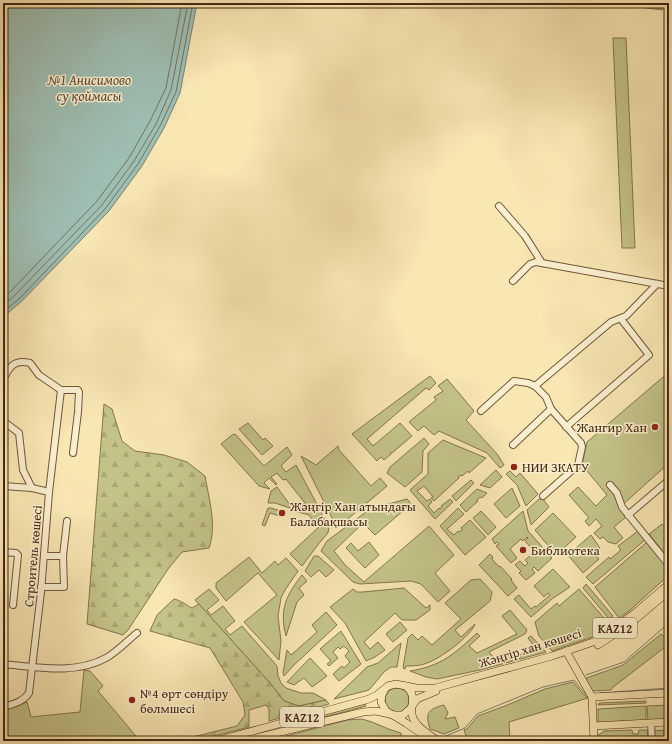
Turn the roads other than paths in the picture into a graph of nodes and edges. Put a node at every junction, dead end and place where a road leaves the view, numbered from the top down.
1 (668, 27) edge
2 (669, 39) edge
3 (499, 206) dead end
4 (542, 263) junction
5 (513, 282) dead end
6 (657, 284) junction
7 (669, 286) edge
8 (621, 319) junction
9 (3, 380) edge
10 (534, 386) junction
11 (61, 390) junction
12 (551, 409) junction
13 (481, 411) dead end
14 (3, 421) edge
15 (566, 426) junction
16 (513, 445) dead end
17 (72, 453) dead end
18 (669, 480) edge
19 (610, 484) dead end
20 (3, 486) edge
21 (32, 488) junction
22 (49, 492) junction
23 (543, 496) dead end
24 (628, 515) junction
25 (67, 521) dead end
26 (3, 552) edge
27 (44, 556) junction
28 (63, 556) junction
29 (669, 565) edge
30 (669, 584) edge
31 (41, 587) junction
32 (669, 591) edge
33 (13, 605) dead end
34 (138, 633) dead end
35 (567, 654) junction
36 (3, 664) edge
37 (32, 667) junction
38 (404, 685) junction
39 (385, 689) junction
40 (669, 693) edge
41 (592, 697) junction
42 (412, 704) junction
43 (3, 707) edge
44 (391, 714) junction
45 (669, 722) edge
46 (651, 723) junction
47 (593, 726) junction
48 (216, 741) edge
49 (243, 741) edge
50 (432, 741) edge
51 (438, 741) edge
52 (594, 741) edge
53 (652, 741) edge

1 - 2 street
3 - 4 street
4 - 5 street
4 - 6 street
6 - 7 street
6 - 8 street
8 - 10 street
8 - 15 street
9 - 11 street
10 - 12 street
10 - 13 street
11 - 17 street
11 - 22 street, Строитель көшесі
12 - 15 street
12 - 16 street
14 - 21 street
15 - 23 street
18 - 24 street
19 - 24 street
20 - 21 street
21 - 22 street
22 - 27 street, Строитель көшесі
24 - 29 street
25 - 28 street
26 - 33 street
27 - 28 street
27 - 31 street, Строитель көшесі
28 - 31 street
30 - 35 main road, Жәңгір хан көшесі / KAZ12
31 - 37 street, Строитель көшесі
32 - 35 main road, Жәңгір хан көшесі / KAZ12
34 - 37 street
35 - 38 main road, Жәңгір хан көшесі / KAZ12
35 - 41 main road
35 - 42 main road, Жәңгір хан көшесі / KAZ12
36 - 37 street
37 - 43 street, Строитель көшесі
38 - 39 main road, Жәңгір хан көшесі / KAZ12
38 - 42 main road
39 - 44 main road
39 - 48 main road, Жәңгір хан көшесі / KAZ12
40 - 41 main road
41 - 47 main road
42 - 44 main road, Жәңгір хан көшесі / KAZ12
42 - 51 main road
44 - 49 main road, Жәңгір хан көшесі / KAZ12
44 - 50 main road
45 - 46 main road
46 - 47 main road
46 - 53 street
47 - 52 main road

